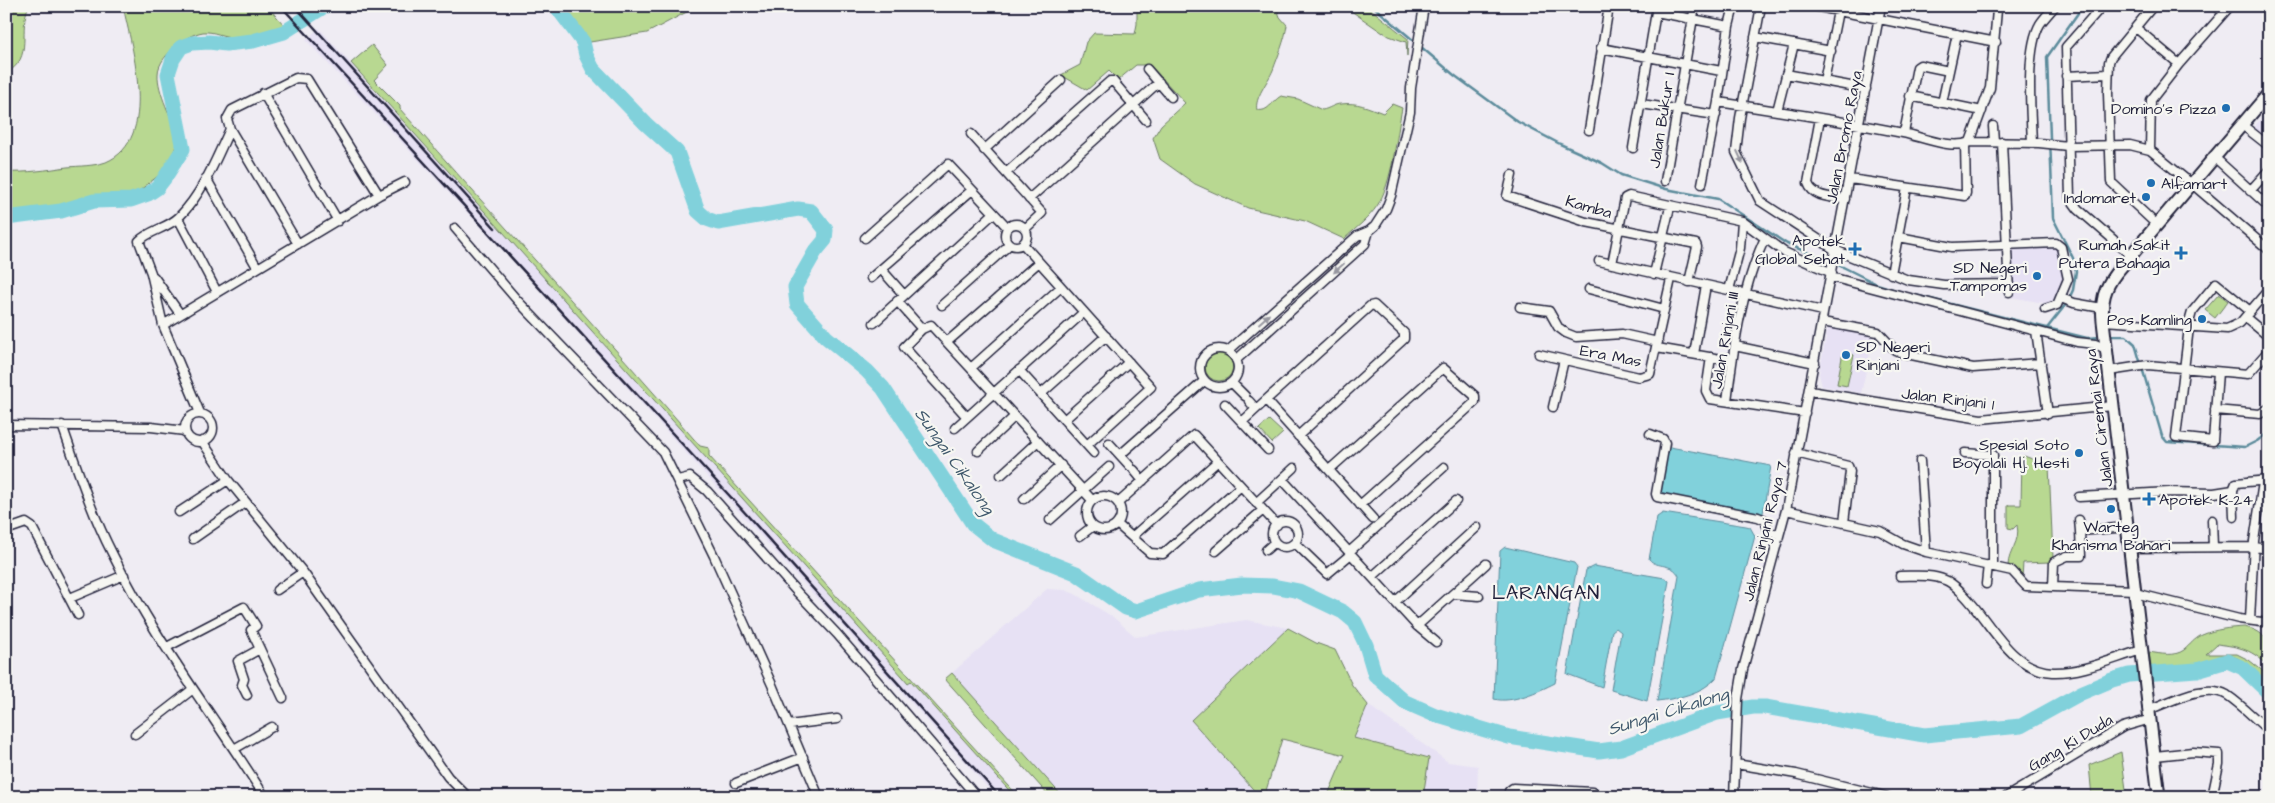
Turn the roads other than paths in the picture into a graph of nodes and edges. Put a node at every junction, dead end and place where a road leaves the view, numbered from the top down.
1 (1424, 6) edge
2 (1609, 6) edge
3 (1694, 6) edge
4 (1734, 6) edge
5 (1761, 6) edge
6 (1881, 6) edge
7 (2055, 6) edge
8 (2102, 6) edge
9 (2153, 6) edge
10 (2216, 6) edge
11 (2230, 6) edge
12 (1816, 7) edge
13 (1999, 8) edge
14 (1657, 9) edge
15 (1838, 11) junction
16 (2224, 13) junction
17 (1692, 18) junction
18 (1879, 19) junction
19 (1728, 26) junction
20 (2136, 28) junction
21 (1957, 34) junction
22 (1755, 37) junction
23 (1996, 42) junction
24 (1794, 44) junction
25 (1602, 48) junction
26 (1830, 51) junction
27 (1649, 57) junction
28 (1684, 63) junction
29 (2179, 64) junction
30 (1147, 69) dead end
31 (1721, 71) junction
32 (1949, 71) junction
33 (1786, 74) junction
34 (2108, 74) junction
35 (2066, 76) junction
36 (1061, 80) dead end
37 (1824, 81) junction
38 (1159, 82) junction
39 (1866, 89) junction
40 (264, 93) junction
41 (2269, 93) edge
42 (1910, 96) junction
43 (1172, 97) dead end
44 (1718, 102) junction
45 (1942, 102) junction
46 (1642, 104) junction
47 (1133, 105) junction
48 (1742, 107) junction
49 (1678, 109) junction
50 (1777, 111) junction
51 (1982, 111) junction
52 (1716, 115) junction
53 (1820, 118) junction
54 (1146, 120) dead end
55 (2242, 124) junction
56 (1859, 126) junction
57 (1993, 126) dead end
58 (230, 129) junction
59 (1589, 130) dead end
60 (1904, 133) junction
61 (971, 134) dead end
62 (1998, 142) junction
63 (1967, 143) junction
64 (2032, 143) junction
65 (2110, 145) junction
66 (2068, 146) junction
67 (2269, 146) edge
68 (1633, 148) dead end
69 (984, 150) junction
70 (2150, 150) junction
71 (2214, 156) junction
72 (2269, 170) edge
73 (1006, 173) junction
74 (1512, 175) dead end
75 (206, 178) junction
76 (1850, 179) junction
77 (1665, 181) dead end
78 (405, 182) dead end
79 (1702, 184) dead end
80 (2191, 184) junction
81 (1907, 188) junction
82 (972, 190) junction
83 (2250, 191) junction
84 (379, 195) junction
85 (1029, 199) junction
86 (1845, 200) junction
87 (1670, 207) junction
88 (2269, 207) edge
89 (994, 213) junction
90 (178, 218) junction
91 (338, 221) junction
92 (1742, 221) junction
93 (2156, 224) junction
94 (455, 228) dead end
95 (1008, 228) junction
96 (1025, 229) junction
97 (1619, 229) junction
98 (1369, 231) junction
99 (1664, 237) junction
100 (1899, 237) junction
101 (865, 238) dead end
102 (1765, 238) junction
103 (298, 244) junction
104 (1009, 244) junction
105 (1023, 244) junction
106 (2006, 245) junction
107 (2269, 250) edge
108 (1834, 252) junction
109 (2131, 255) junction
110 (1599, 261) dead end
111 (1039, 262) junction
112 (1612, 264) junction
113 (257, 268) junction
114 (881, 269) junction
115 (151, 273) junction
116 (1832, 273) junction
117 (1654, 274) junction
118 (1891, 274) junction
119 (871, 278) dead end
120 (1671, 279) junction
121 (1690, 282) junction
122 (1706, 285) junction
123 (1062, 287) junction
124 (1589, 289) dead end
125 (2269, 289) edge
126 (1729, 290) junction
127 (217, 292) junction
128 (1744, 293) junction
129 (904, 295) junction
130 (2063, 299) junction
131 (898, 301) junction
132 (942, 305) dead end
133 (1520, 307) dead end
134 (2102, 308) junction
135 (1664, 309) junction
136 (2045, 309) dead end
137 (1823, 311) junction
138 (1084, 312) junction
139 (180, 314) junction
140 (2247, 314) junction
141 (1822, 322) junction
142 (874, 323) dead end
143 (163, 325) junction
144 (2104, 326) junction
145 (2189, 327) junction
146 (922, 330) junction
147 (2036, 331) junction
148 (1106, 336) junction
149 (2269, 337) edge
150 (947, 342) junction
151 (1657, 345) junction
152 (1734, 346) junction
153 (2106, 347) junction
154 (2269, 350) edge
155 (1228, 351) junction
156 (1539, 354) dead end
157 (1694, 354) junction
158 (1711, 357) junction
159 (1236, 360) junction
160 (1564, 360) junction
161 (1732, 361) junction
162 (1129, 362) junction
163 (1814, 363) junction
164 (2041, 364) junction
165 (971, 368) junction
166 (2184, 369) junction
167 (1019, 370) junction
168 (2109, 371) junction
169 (2218, 372) junction
170 (1204, 381) junction
171 (1232, 382) junction
172 (1810, 391) junction
173 (994, 393) junction
174 (1041, 394) junction
175 (1266, 400) junction
176 (1728, 401) junction
177 (1225, 404) dead end
178 (2113, 406) junction
179 (1553, 407) dead end
180 (2269, 408) edge
181 (1256, 409) junction
182 (2215, 410) junction
183 (1805, 412) junction
184 (200, 413) junction
185 (2048, 414) junction
186 (1015, 416) junction
187 (967, 417) junction
188 (1064, 420) junction
189 (1242, 422) junction
190 (6, 425) edge
191 (62, 425) junction
192 (955, 428) dead end
193 (185, 431) junction
194 (1650, 434) dead end
195 (1298, 436) junction
196 (1105, 438) junction
197 (202, 441) junction
198 (1038, 441) junction
199 (1087, 445) junction
200 (1268, 450) dead end
201 (978, 451) dead end
202 (1094, 453) dead end
203 (1796, 453) junction
204 (1965, 453) dead end
205 (1120, 455) junction
206 (1218, 461) junction
207 (1920, 461) dead end
208 (1061, 465) junction
209 (1109, 467) dead end
210 (1444, 467) dead end
211 (1294, 468) dead end
212 (1329, 470) junction
213 (1001, 475) dead end
214 (1282, 479) junction
215 (228, 480) junction
216 (678, 480) junction
217 (1143, 481) junction
218 (2266, 481) edge
219 (1240, 486) junction
220 (1084, 490) junction
221 (2233, 490) junction
222 (2124, 496) junction
223 (2079, 498) dead end
224 (1024, 499) dead end
225 (1092, 500) junction
226 (1456, 501) dead end
227 (246, 502) junction
228 (1118, 503) junction
229 (1256, 503) junction
230 (1360, 505) junction
231 (1263, 510) junction
232 (1786, 510) junction
233 (179, 512) dead end
234 (2234, 517) dead end
235 (1373, 519) dead end
236 (1050, 520) dead end
237 (2079, 520) dead end
238 (2212, 520) dead end
239 (1844, 523) junction
240 (1117, 524) junction
241 (1277, 525) junction
242 (1093, 526) junction
243 (1477, 527) dead end
244 (2128, 527) junction
245 (6, 530) edge
246 (2080, 531) junction
247 (1779, 534) junction
248 (1080, 536) dead end
249 (1132, 537) junction
250 (193, 539) dead end
251 (1275, 542) junction
252 (1294, 543) junction
253 (2213, 547) junction
254 (2254, 547) junction
255 (2130, 548) junction
256 (1266, 550) dead end
257 (2269, 550) edge
258 (1216, 551) dead end
259 (1926, 552) junction
260 (1350, 553) junction
261 (1486, 564) dead end
262 (1990, 566) junction
263 (303, 572) junction
264 (124, 575) junction
265 (1900, 576) dead end
266 (1372, 577) junction
267 (1986, 584) dead end
268 (2053, 587) junction
269 (278, 590) dead end
270 (2135, 592) junction
271 (1453, 594) junction
272 (1479, 596) dead end
273 (70, 598) junction
274 (1395, 602) junction
275 (1444, 602) junction
276 (1450, 609) dead end
277 (78, 615) dead end
278 (2250, 620) junction
279 (2269, 623) edge
280 (1417, 626) junction
281 (1436, 642) dead end
282 (166, 647) junction
283 (260, 649) junction
284 (2142, 652) junction
285 (194, 689) junction
286 (246, 695) dead end
287 (283, 698) dead end
288 (2150, 714) junction
289 (837, 719) dead end
290 (789, 725) junction
291 (272, 727) dead end
292 (2269, 731) edge
293 (135, 734) dead end
294 (234, 749) junction
295 (2155, 756) junction
296 (803, 758) junction
297 (1736, 764) junction
298 (736, 783) dead end
299 (1554, 793) edge
300 (2162, 796) edge
301 (265, 797) edge
302 (468, 797) edge
303 (819, 797) edge
304 (977, 797) edge
305 (1509, 797) edge
306 (1595, 797) edge
307 (1734, 797) edge
308 (1888, 797) edge
309 (2006, 797) edge
310 (2212, 797) edge

1 - 98 street
2 - 25 street
3 - 17 street, Jalan Bukur I
4 - 19 street
5 - 22 street
6 - 18 street, Jalan Bromo Raya
7 - 64 street
8 - 35 street
9 - 20 street
10 - 16 street
11 - 16 street
12 - 15 street
13 - 23 street
14 - 17 street
14 - 27 street
15 - 18 street
15 - 26 street
16 - 29 street
17 - 19 street
17 - 28 street, Jalan Bukur I
18 - 21 street
18 - 39 street, Jalan Bromo Raya
19 - 31 street
20 - 29 street
20 - 34 street
21 - 23 street
21 - 32 street
22 - 24 street
22 - 48 street
23 - 51 street
24 - 26 street
24 - 33 street
25 - 27 street
25 - 59 street
26 - 37 street
27 - 28 street
27 - 46 street
28 - 31 street
28 - 49 street, Jalan Bukur I
29 - 70 street
30 - 38 street
31 - 44 street
32 - 42 street
32 - 45 street
33 - 37 street
33 - 50 street
34 - 35 street
34 - 65 street
35 - 66 street
36 - 69 street
37 - 39 street
38 - 43 street
38 - 47 street
39 - 56 street, Jalan Bromo Raya
40 - 58 street
40 - 84 street
40 - 91 street
41 - 55 street, Jalan Ciremai Raya
42 - 45 street
42 - 60 street
44 - 48 street
44 - 52 street
45 - 51 street
46 - 49 street
46 - 68 street
47 - 54 street
47 - 73 street
47 - 85 street
48 - 50 street
48 -> 108 street
49 - 52 street
49 - 77 street, Jalan Bukur I
50 - 53 street
51 - 63 street
52 - 79 street
53 - 56 street
53 - 86 street
55 - 67 street
55 - 71 street, Jalan Ciremai Raya
56 - 60 street
56 - 76 street, Jalan Bromo Raya
57 - 62 street
58 - 75 street
58 - 103 street
60 - 63 street
61 - 69 street
62 - 63 street
62 - 64 street
62 - 106 street
63 - 81 street
64 - 66 street
65 - 66 street
65 - 70 street
65 - 93 street
66 - 109 street
69 - 73 street
70 - 80 street
71 - 80 street, Jalan Ciremai Raya
71 - 83 street
72 - 83 street
73 - 85 street
74 - 97 street, Kamba
75 - 90 street
75 - 113 street
76 - 81 street
76 - 86 street, Jalan Bromo Raya
78 - 84 street
80 - 93 street, Jalan Ciremai Raya
80 - 107 street
81 - 100 street
82 - 89 street
82 - 101 street
82 - 114 street
83 - 88 street
84 - 91 street
85 - 96 street
86 - 108 street, Jalan Bromo Raya
87 - 92 street
87 - 97 street
87 - 99 street
89 - 95 street
89 - 129 street
90 - 115 street
90 - 127 street
91 - 103 street
92 - 102 street
92 - 126 street
93 - 109 street, Jalan Ciremai Raya
94 - 216 street
95 - 96 street
95 - 104 street
96 - 105 street
97 - 99 street, Kamba
97 - 112 street
155 -> 98 street
98 -> 159 street
99 - 117 street
99 - 121 street, Kamba
100 - 106 street
100 - 118 street
102 - 116 street
102 - 128 street, Jalan Rinjani III
103 - 113 street
104 - 105 street
104 - 132 street
105 - 111 street
106 - 118 street
106 - 130 street
108 - 116 street, Jalan Bromo Raya
108 - 118 street
109 - 134 street, Jalan Ciremai Raya
110 - 112 street
111 - 123 street
111 - 150 street
112 - 117 street
113 - 127 street
114 - 119 street
114 - 129 street
115 - 139 street
115 - 143 street
116 - 137 street, Jalan Rinjani Raya 7
116 - 147 street
117 - 120 street
120 - 121 street
120 - 135 street
121 - 122 street
122 - 126 street
122 - 157 street
123 - 138 street
123 - 165 street
124 - 135 street
125 - 140 street
126 - 128 street
127 - 139 street
128 - 137 street
128 - 152 street, Jalan Rinjani III
129 - 131 street
130 - 134 street
130 - 136 street
131 - 142 street
131 - 146 street
133 - 151 street
134 - 144 street, Jalan Ciremai Raya
135 - 151 street
137 - 141 street, Jalan Rinjani Raya 7
138 - 148 street
138 - 167 street
139 - 143 street
140 - 145 street
140 - 145 street
140 - 149 street
141 - 163 street, Jalan Rinjani Raya 7
141 - 164 street
143 - 184 street
144 - 145 street
144 - 153 street, Jalan Ciremai Raya
145 - 166 street
146 - 150 street
146 - 187 street
147 - 153 street
147 - 164 street
148 - 162 street
148 - 174 street
150 - 165 street
151 - 157 street
151 - 160 street, Era Mas
152 - 161 street, Jalan Rinjani III
152 - 163 street
153 - 168 street, Jalan Ciremai Raya
154 - 169 street
155 - 159 street
155 - 170 street
156 - 160 street, Era Mas
157 - 158 street
158 - 161 street
158 - 176 street
159 - 171 street
160 - 179 street
161 - 176 street, Jalan Rinjani III
162 - 188 street
162 - 196 street
163 - 172 street, Jalan Rinjani Raya 7
164 - 185 street
165 - 173 street
166 - 168 street
166 - 169 street
166 - 182 street
167 - 173 street
167 - 174 street
168 - 178 street, Jalan Ciremai Raya
169 - 182 street
170 - 171 street
170 - 205 street
171 - 181 street
172 - 183 street, Jalan Rinjani Raya 7
172 - 185 street, Jalan Rinjani 1
173 - 186 street
173 - 187 street
174 - 188 street
175 - 181 street
175 - 195 street
175 - 195 street
176 - 183 street, Jalan Rinjani III
177 - 189 street
178 - 185 street, Jalan Rinjani 1
178 - 222 street, Jalan Ciremai Raya
180 - 182 street
181 - 189 street
183 - 203 street, Jalan Rinjani Raya 7
184 - 193 street
184 - 197 street
186 - 198 street
186 - 201 street
187 - 192 street
188 - 199 street
189 - 200 street
190 - 191 street
191 - 193 street
191 - 264 street
193 - 197 street
194 - 247 street
195 - 212 street
196 - 199 street
196 - 205 street
197 - 215 street
198 - 208 street
198 - 213 street
199 - 202 street
203 - 232 street, Jalan Rinjani Raya 7
203 - 239 street
204 - 262 street
205 - 217 street
206 - 217 street
206 - 219 street
206 - 249 street
207 - 259 street
208 - 220 street
208 - 224 street
209 - 220 street
210 - 260 street
211 - 214 street
212 - 230 street
212 - 230 street
214 - 229 street
214 - 260 street
215 - 227 street
215 - 233 street
216 - 290 street
216 - 304 street
217 - 228 street
218 - 221 street
218 - 254 street
219 - 229 street
219 - 249 street
220 - 225 street
220 - 236 street
221 - 222 street
221 - 234 street
222 - 223 street
222 - 244 street, Jalan Ciremai Raya
225 - 228 street
225 - 242 street
226 - 266 street
227 - 250 street
227 - 263 street
228 - 240 street
229 - 231 street
230 - 235 street
231 - 241 street
231 - 258 street
232 - 239 street
232 - 247 street, Jalan Rinjani Raya 7
237 - 246 street
238 - 253 street
239 - 259 street
240 - 242 street
240 - 249 street
241 - 251 street
241 - 252 street
242 - 248 street
243 - 274 street
244 - 246 street
244 - 255 street, Jalan Ciremai Raya
245 - 273 street
246 - 268 street
247 - 297 street, Jalan Rinjani Raya 7
251 - 252 street
251 - 256 street
252 - 260 street
253 - 254 street
253 - 255 street
254 - 257 street
254 - 278 street
255 - 270 street, Jalan Ciremai Raya
259 - 262 street
260 - 266 street
261 - 271 street
262 - 267 street
262 - 268 street
263 - 269 street
263 - 302 street
264 - 273 street
264 - 282 street
265 - 284 street
266 - 274 street
268 - 270 street
270 - 278 street
270 - 284 street, Jalan Ciremai Raya
271 - 272 street
271 - 275 street
273 - 277 street
274 - 280 street
275 - 276 street
275 - 280 street
278 - 279 street
280 - 281 street
282 - 283 street
282 - 285 street
283 - 286 street
283 - 287 street
284 - 288 street, Jalan Ciremai Raya
285 - 293 street
285 - 294 street
288 - 292 street, Gang Ki Duda
288 - 295 street, Jalan Ciremai Raya
288 - 309 street, Gang Ki Duda
289 - 290 street
290 - 296 street
291 - 294 street
294 - 301 street
295 - 300 street, Jalan Ciremai Raya
295 - 310 street
296 - 298 street
296 - 303 street
297 - 307 street, Jalan Rinjani Raya 7
297 - 308 street
299 - 305 street
299 - 306 street

